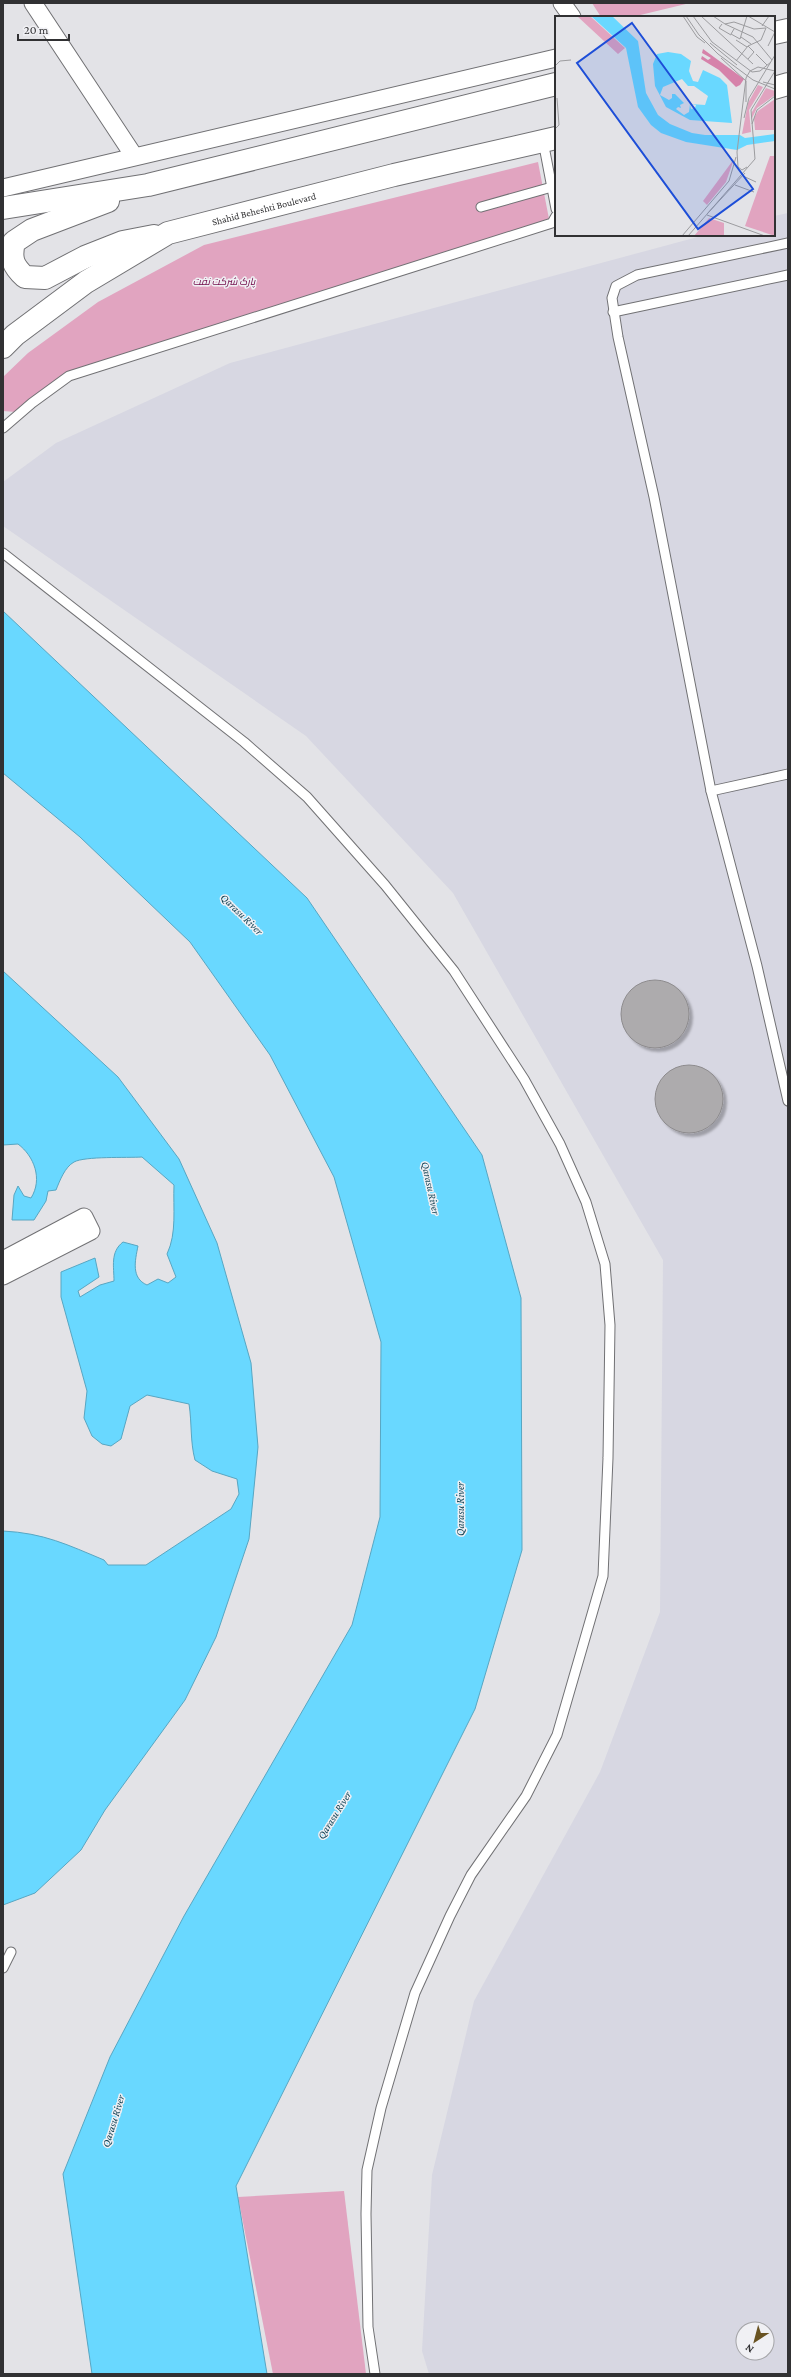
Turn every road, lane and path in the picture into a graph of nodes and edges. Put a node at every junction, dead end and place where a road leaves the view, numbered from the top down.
1 (33, 3) edge
2 (562, 3) edge
3 (571, 16) edge
4 (788, 30) edge
5 (775, 33) edge
6 (555, 58) edge
7 (555, 84) edge
8 (788, 84) edge
9 (775, 88) edge
10 (549, 139) edge
11 (134, 156) junction
12 (5, 183) edge
13 (148, 185) junction
14 (552, 188) junction
15 (555, 204) edge
16 (481, 207) dead end
17 (3, 208) edge
18 (555, 218) edge
19 (168, 233) junction
20 (788, 243) edge
21 (788, 275) edge
22 (613, 312) junction
23 (3, 347) edge
24 (3, 428) edge
25 (3, 553) edge
26 (788, 774) edge
27 (711, 791) junction
28 (788, 1101) edge
29 (3, 1260) edge
30 (3, 1276) edge
31 (11, 1952) dead end
32 (3, 1968) edge
33 (375, 2374) edge

1 - 11 street
2 - 3 street
4 - 5 main road
6 - 11 street
7 - 13 main road
8 - 9 main road
10 - 14 lane
10 - 19 main road, Shahid Beheshti Boulevard
11 - 12 street
13 - 17 main road
13 - 19 main road
14 - 15 lane
14 - 16 lane
18 - 24 lane
19 - 23 main road, Shahid Beheshti Boulevard
20 - 22 lane
21 - 22 lane
22 - 27 lane
25 - 33 lane
26 - 27 lane
27 - 28 lane
29 - 30 street
31 - 32 lane

